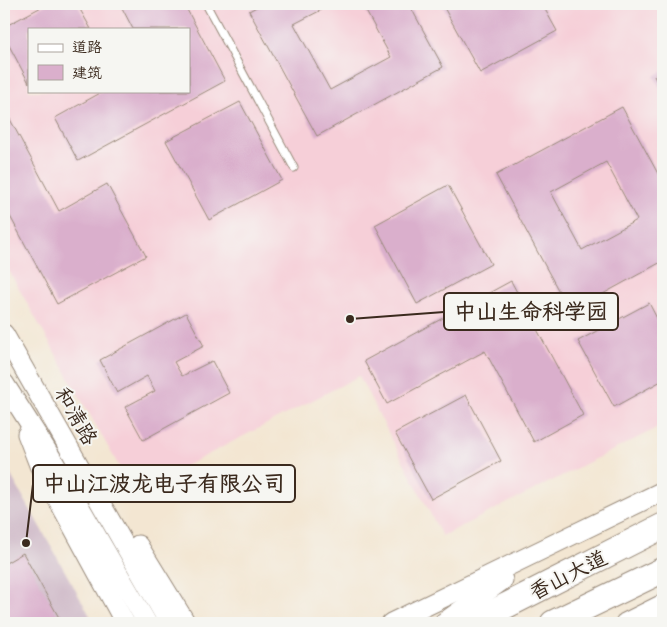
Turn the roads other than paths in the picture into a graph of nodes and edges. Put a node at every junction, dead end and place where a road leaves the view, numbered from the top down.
1 (206, 4) edge
2 (294, 168) dead end
3 (4, 334) edge
4 (4, 383) edge
5 (36, 390) junction
6 (14, 401) junction
7 (663, 492) edge
8 (663, 526) edge
9 (543, 551) junction
10 (663, 570) edge
11 (663, 604) edge
12 (125, 623) edge
13 (147, 623) edge
14 (169, 623) edge
15 (186, 623) edge
16 (391, 623) edge
17 (443, 623) edge
18 (472, 623) edge
19 (553, 623) edge
20 (625, 623) edge

1 - 2 lane
3 - 5 main road, 和清路
4 - 6 main road, 和清路
5 - 14 main road, 和清路
5 - 15 main road
6 - 12 main road
6 - 13 main road, 和清路
7 - 9 main road
8 - 18 highway, 香山大道
9 - 16 main road
9 - 17 main road
10 - 19 highway, 香山大道
11 - 20 main road

